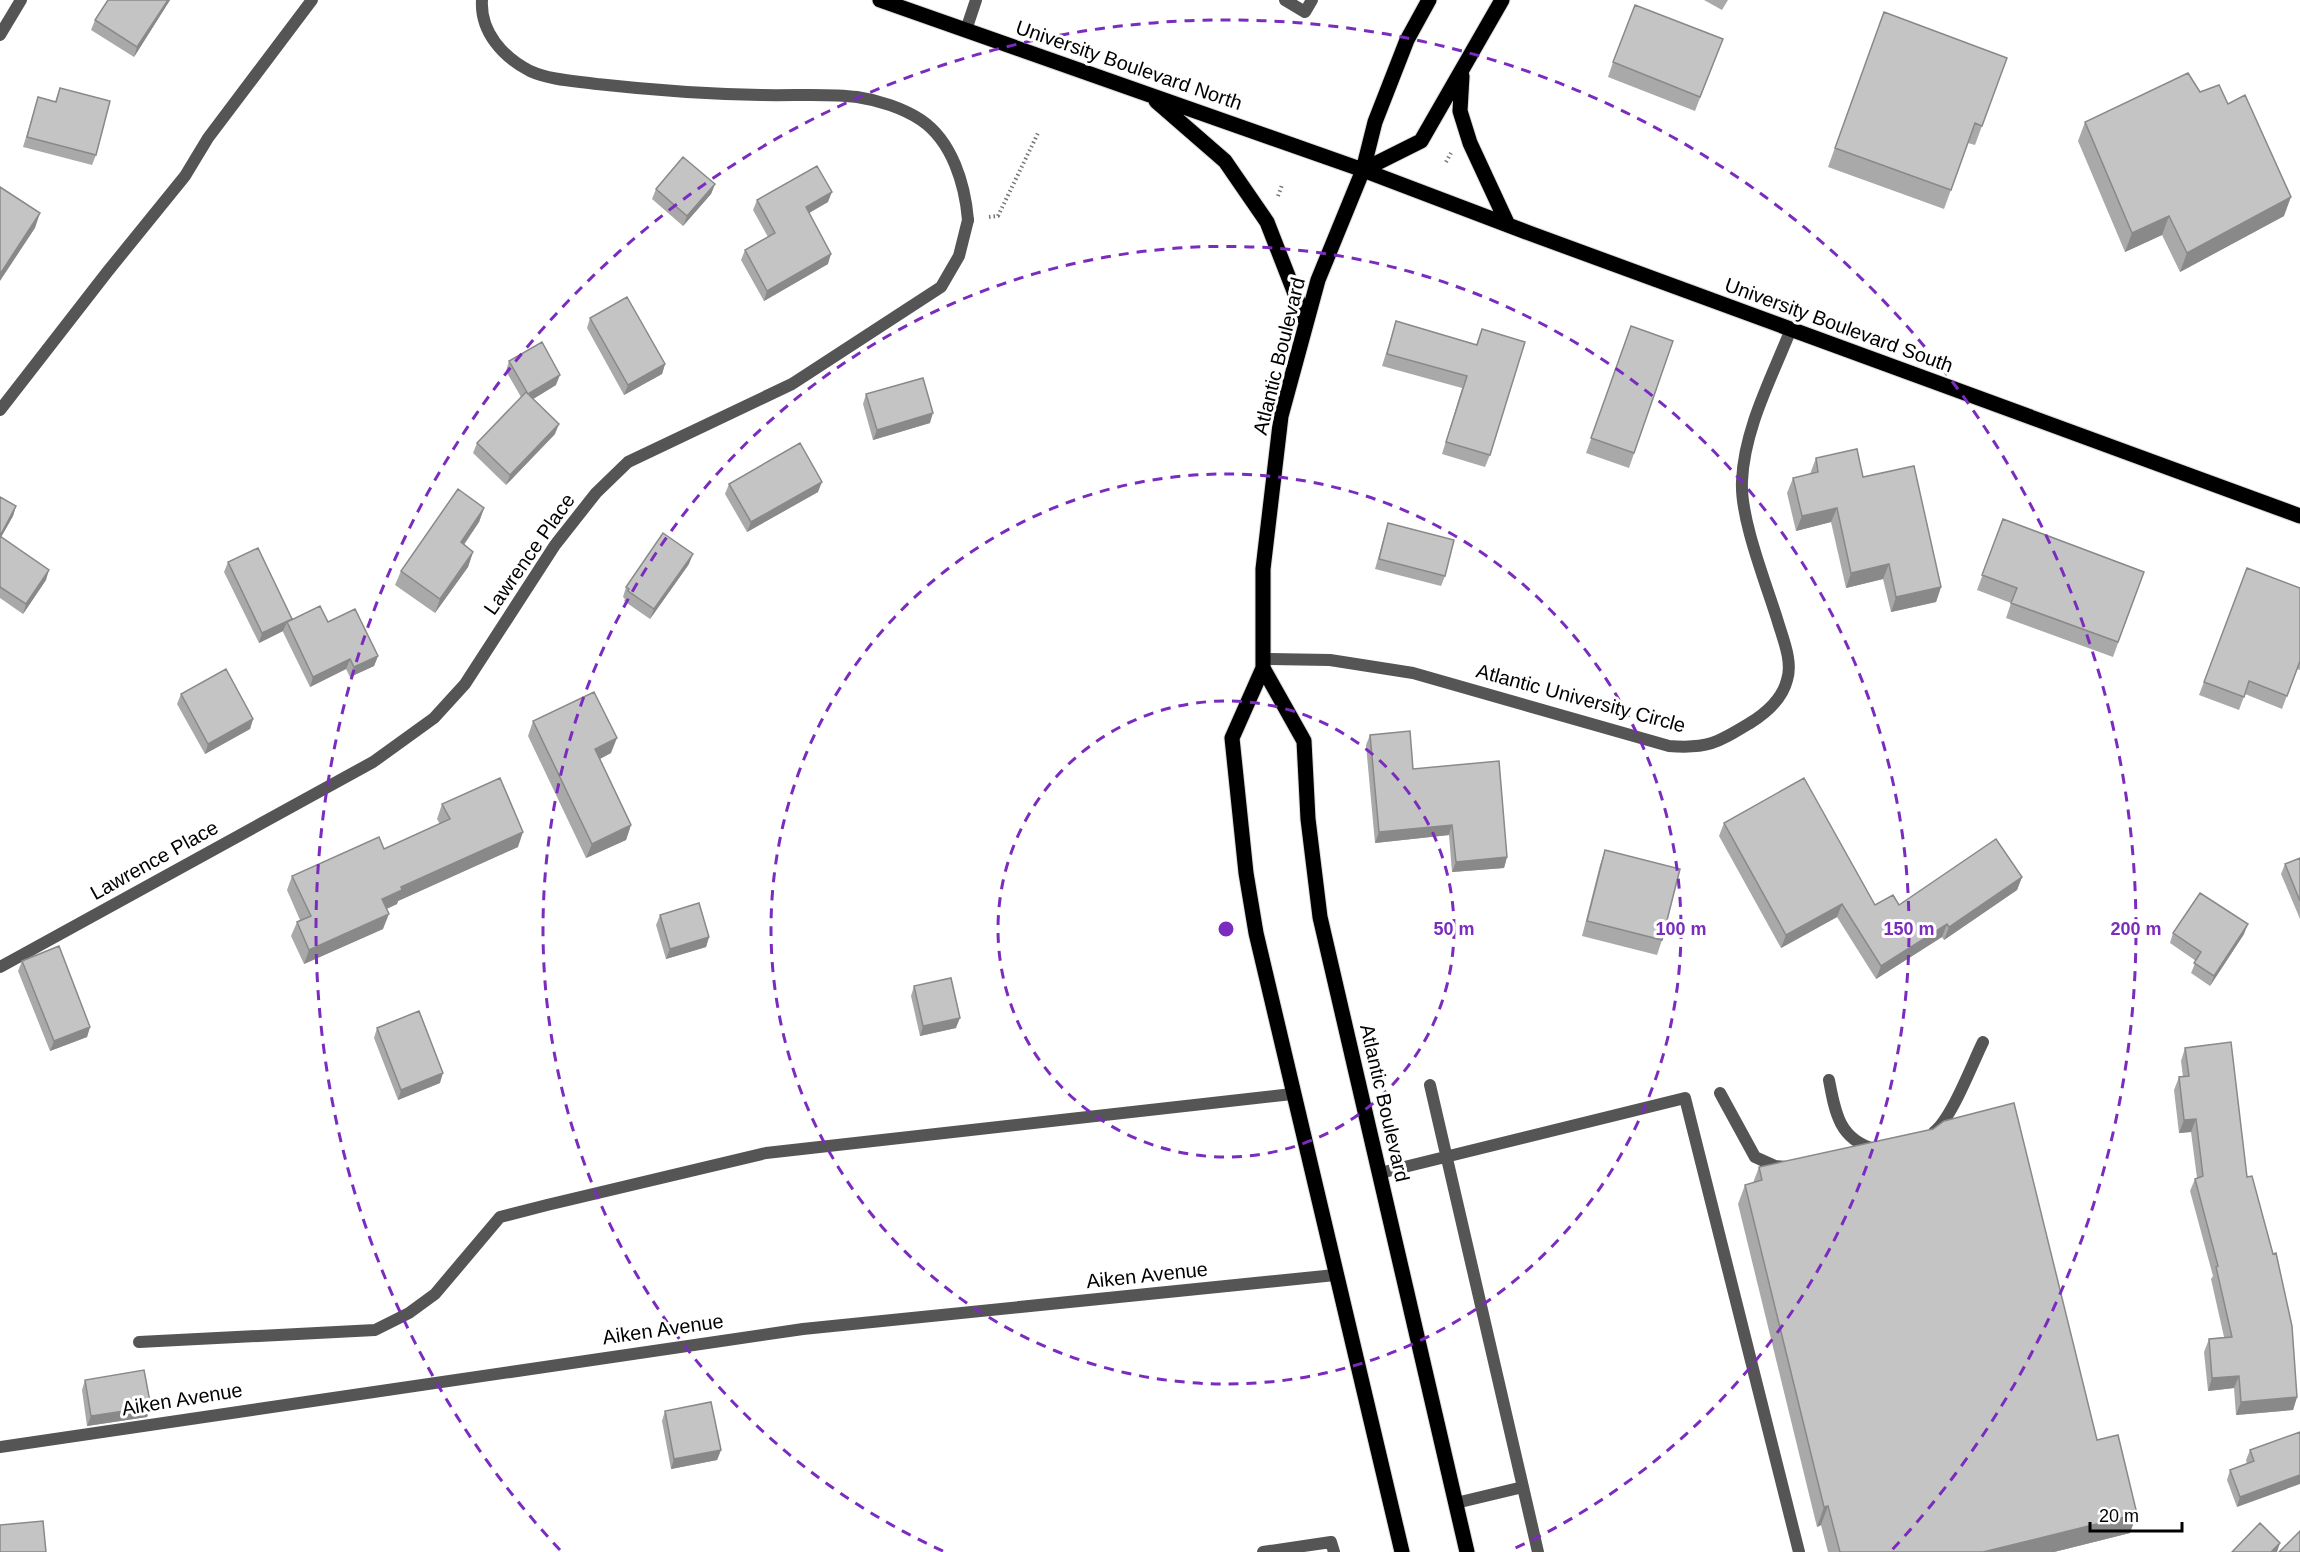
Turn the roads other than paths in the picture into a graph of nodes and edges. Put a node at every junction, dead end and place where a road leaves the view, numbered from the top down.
1 (21, 0) edge
2 (312, 0) edge
3 (482, 0) edge
4 (880, 0) edge
5 (976, 0) edge
6 (1285, 0) edge
7 (1312, 0) edge
8 (1429, 0) edge
9 (1502, 0) edge
10 (966, 30) junction
11 (0, 35) edge
12 (1462, 72) junction
13 (1149, 95) junction
14 (1364, 170) junction
15 (1508, 225) junction
16 (1306, 322) junction
17 (1791, 329) junction
18 (0, 410) edge
19 (2300, 516) edge
20 (1263, 663) junction
21 (0, 967) edge
22 (1983, 1042) dead end
23 (1829, 1080) dead end
24 (1430, 1085) dead end
25 (1720, 1093) dead end
26 (1292, 1094) junction
27 (1924, 1140) edge
28 (1856, 1155) edge
29 (1447, 1157) junction
30 (1801, 1168) edge
31 (1380, 1173) junction
32 (1335, 1275) junction
33 (139, 1342) dead end
34 (0, 1447) edge
35 (1523, 1488) junction
36 (1456, 1503) junction
37 (1263, 1552) edge
38 (1334, 1552) edge
39 (1402, 1552) edge
40 (1467, 1552) edge
41 (1538, 1552) edge
42 (1799, 1552) edge

1 - 11 street
2 - 18 street
3 - 21 street, Lawrence Place
4 - 10 main road, University Boulevard North
5 - 10 street
6 - 7 street
8 - 14 main road, Atlantic Boulevard
9 - 12 main road
10 - 13 main road, University Boulevard North
12 - 14 main road
12 - 15 main road
13 - 14 main road, University Boulevard North
13 - 16 main road
14 - 15 main road, University Boulevard South
14 - 16 main road, Atlantic Boulevard
15 - 17 main road, University Boulevard South
16 - 20 main road, Atlantic Boulevard
17 - 19 main road, University Boulevard South
17 - 20 street, Atlantic University Circle
20 - 26 main road, Atlantic Boulevard
20 - 31 main road, Atlantic Boulevard
22 - 27 street
23 - 28 street
24 - 29 street
25 - 30 street
26 - 32 main road, Atlantic Boulevard
26 - 33 street
29 - 31 street
29 - 35 street
29 - 42 street
31 - 36 main road, Atlantic Boulevard
32 - 34 street, Aiken Avenue
32 - 39 main road, Atlantic Boulevard
35 - 36 street
35 - 41 street
36 - 40 main road, Atlantic Boulevard
37 - 38 street

